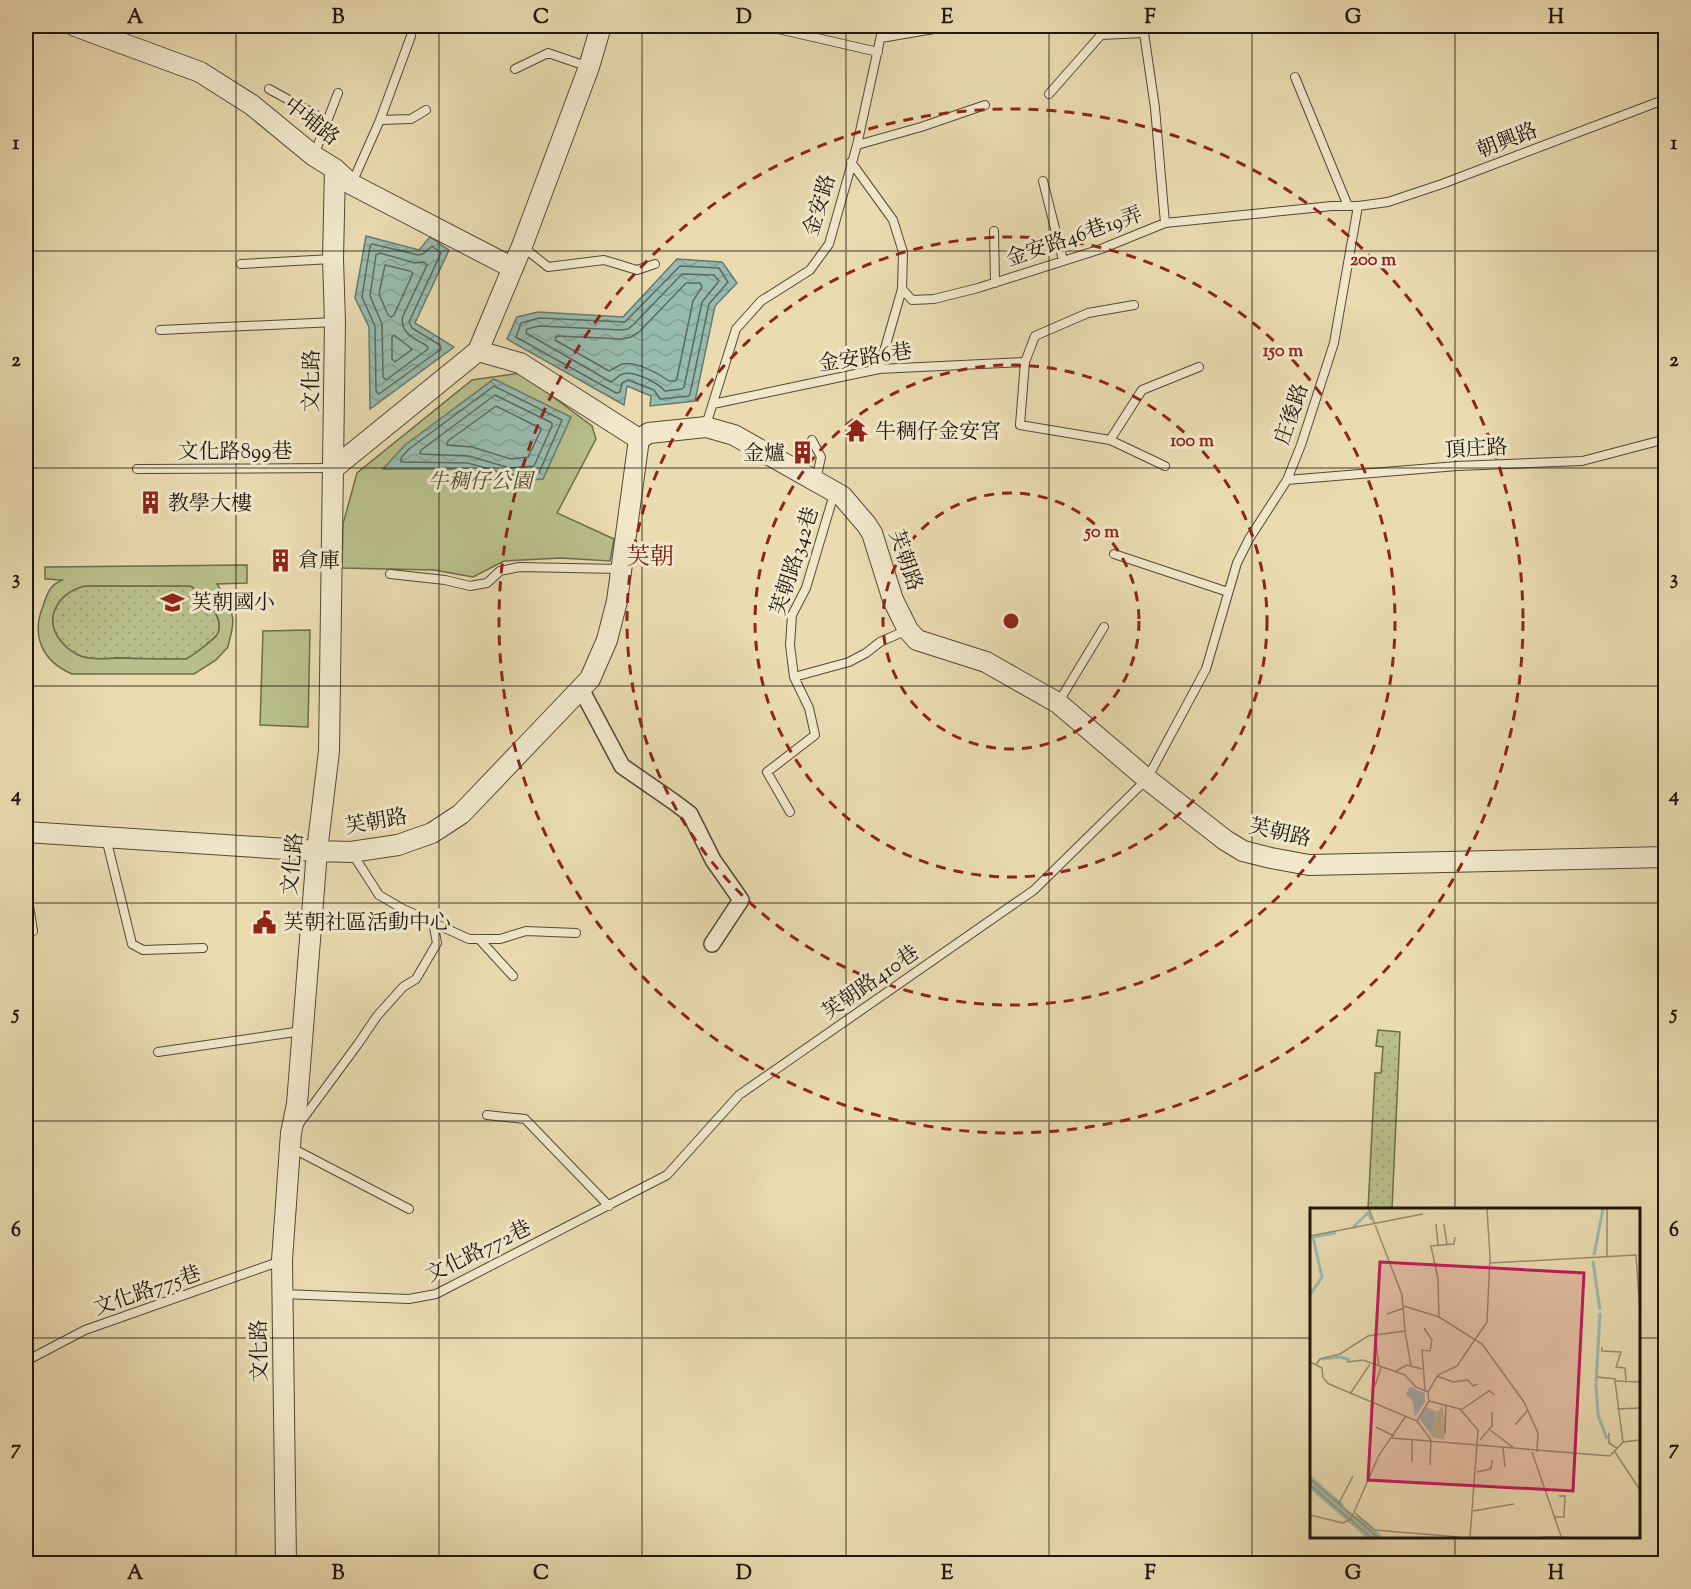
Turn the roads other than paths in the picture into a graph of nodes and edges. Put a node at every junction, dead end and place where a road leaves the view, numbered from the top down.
1 (75, 26) edge
2 (601, 26) edge
3 (765, 26) edge
4 (883, 26) edge
5 (951, 26) edge
6 (1143, 29) edge
7 (411, 36) dead end
8 (881, 38) junction
9 (878, 52) junction
10 (589, 67) junction
11 (515, 69) dead end
12 (1295, 77) dead end
13 (269, 89) dead end
14 (338, 93) dead end
15 (1049, 94) dead end
16 (1665, 99) edge
17 (985, 105) dead end
18 (426, 110) dead end
19 (380, 120) junction
20 (327, 121) junction
21 (857, 145) junction
22 (314, 156) junction
23 (851, 162) junction
24 (335, 169) junction
25 (1043, 181) dead end
26 (351, 184) junction
27 (1348, 206) junction
28 (1358, 206) junction
29 (1165, 223) junction
30 (994, 231) dead end
31 (522, 246) junction
32 (333, 259) junction
33 (1063, 260) junction
34 (241, 264) dead end
35 (656, 264) dead end
36 (513, 268) junction
37 (995, 283) junction
38 (902, 288) junction
39 (1134, 305) dead end
40 (335, 322) junction
41 (160, 330) dead end
42 (478, 351) junction
43 (1025, 362) junction
44 (1199, 367) dead end
45 (879, 369) junction
46 (712, 404) junction
47 (706, 427) junction
48 (639, 439) junction
49 (1665, 439) edge
50 (812, 440) dead end
51 (1110, 440) junction
52 (1164, 466) dead end
53 (334, 468) junction
54 (137, 470) dead end
55 (1287, 480) junction
56 (815, 482) junction
57 (835, 493) junction
58 (1114, 554) dead end
59 (620, 569) junction
60 (390, 574) dead end
61 (1228, 592) junction
62 (1104, 627) dead end
63 (908, 630) junction
64 (794, 677) junction
65 (581, 689) junction
66 (1058, 703) junction
67 (1147, 779) junction
68 (790, 812) dead end
69 (26, 832) edge
70 (106, 837) junction
71 (317, 851) junction
72 (351, 852) junction
73 (1665, 857) edge
74 (26, 887) edge
75 (433, 922) junction
76 (33, 931) dead end
77 (576, 933) dead end
78 (479, 939) junction
79 (712, 944) dead end
80 (203, 948) dead end
81 (513, 976) dead end
82 (302, 1031) junction
83 (158, 1052) dead end
84 (487, 1114) dead end
85 (290, 1140) junction
86 (609, 1206) junction
87 (409, 1209) dead end
88 (282, 1260) junction
89 (283, 1294) junction
90 (26, 1360) edge
91 (286, 1563) edge

1 - 22 street, 中埔路
2 - 10 street
3 - 9 lane
4 - 8 lane, 金安路
5 - 8 lane
6 - 15 lane
6 - 29 lane
7 - 19 lane
8 - 9 lane, 金安路
9 - 21 lane, 金安路
10 - 11 lane
10 - 31 street
12 - 27 lane
13 - 20 lane
14 - 20 lane
16 - 28 lane, 朝興路
17 - 21 lane
18 - 19 lane
19 - 26 lane
20 - 22 lane
21 - 23 lane, 金安路
22 - 24 street, 中埔路
23 - 38 lane
23 - 46 lane, 金安路
24 - 26 street, 中埔路
24 - 32 street, 文化路
25 - 33 lane
26 - 36 street, 中埔路
27 - 28 lane
27 - 29 lane
28 - 55 lane, 庄後路
29 - 33 lane, 金安路46巷19弄
30 - 37 lane, 金安路46巷19弄
31 - 35 lane
31 - 36 street
32 - 34 lane
32 - 40 street, 文化路
33 - 37 lane, 金安路46巷19弄
36 - 42 street
37 - 38 lane, 金安路46巷19弄
38 - 45 lane
39 - 43 lane
40 - 41 lane
40 - 53 street, 文化路
42 - 48 street
42 - 53 street
43 - 45 lane, 金安路6巷
43 - 51 lane
44 - 51 lane
45 - 46 lane, 金安路6巷
46 - 47 lane, 金安路
47 - 48 street, 芙朝路
47 - 56 street, 芙朝路
48 - 59 street, 芙朝路
49 - 55 lane, 頂庄路
50 - 56 lane
51 - 52 lane
53 - 54 lane, 文化路899巷
53 - 71 street, 文化路
55 - 61 lane, 庄後路
56 - 57 street, 芙朝路
57 - 63 street, 芙朝路
57 - 64 lane, 芙朝路342巷
58 - 61 lane
59 - 60 lane
59 - 65 street, 芙朝路
61 - 67 lane, 庄後路
62 - 66 lane
63 - 64 lane
63 - 66 street, 芙朝路
64 - 68 lane, 芙朝路342巷
65 - 72 street, 芙朝路
65 - 79 street
66 - 67 street, 芙朝路
67 - 73 street, 芙朝路
67 - 86 lane, 芙朝路410巷
69 - 70 street, 芙朝路
70 - 71 street, 芙朝路
70 - 80 lane
71 - 72 street, 芙朝路
71 - 82 street, 文化路
72 - 75 lane
74 - 76 lane
75 - 78 lane
75 - 85 lane
77 - 78 lane
78 - 81 lane
82 - 83 lane
82 - 85 street, 文化路
84 - 86 lane
85 - 87 lane
85 - 88 street, 文化路
86 - 89 lane, 文化路772巷
88 - 89 street, 文化路
88 - 90 lane, 文化路775巷
89 - 91 street, 文化路

